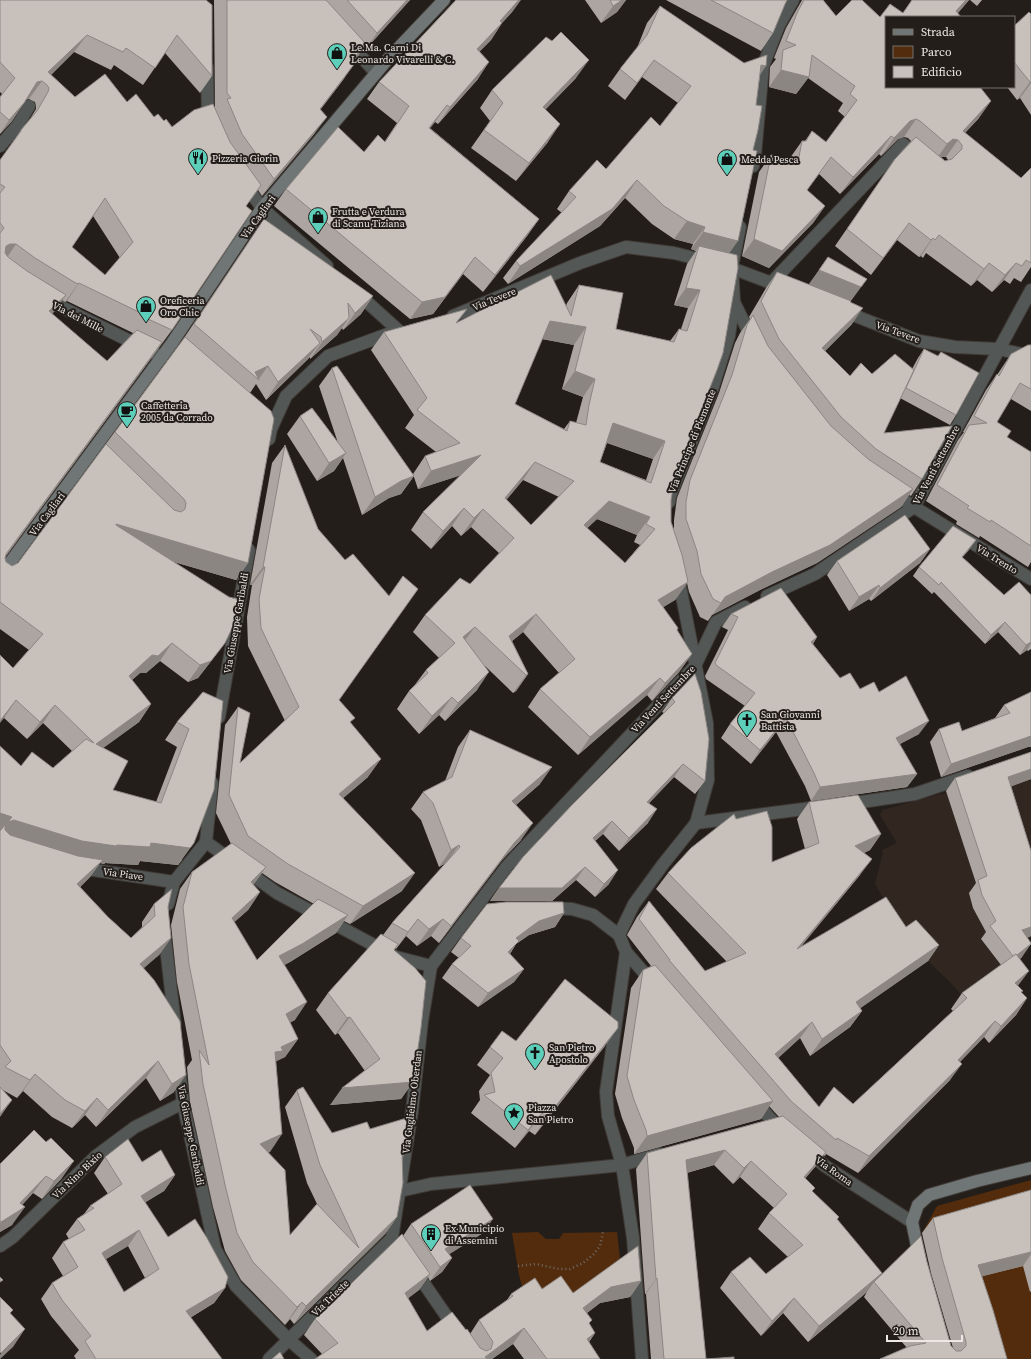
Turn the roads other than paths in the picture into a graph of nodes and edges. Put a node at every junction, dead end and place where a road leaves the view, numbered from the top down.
1 (444, 0) edge
2 (793, 0) edge
3 (339, 33) edge
4 (207, 55) edge
5 (376, 73) junction
6 (29, 106) edge
7 (213, 130) edge
8 (0, 146) edge
9 (929, 166) edge
10 (237, 173) edge
11 (750, 178) edge
12 (262, 208) junction
13 (742, 216) edge
14 (732, 267) junction
15 (334, 273) edge
16 (346, 283) edge
17 (771, 283) junction
18 (1031, 290) edge
19 (793, 292) edge
20 (35, 293) edge
21 (734, 302) junction
22 (830, 306) edge
23 (442, 319) edge
24 (413, 326) edge
25 (398, 330) junction
26 (172, 343) junction
27 (998, 349) junction
28 (758, 352) edge
29 (184, 353) edge
30 (1031, 356) edge
31 (162, 357) junction
32 (259, 419) edge
33 (271, 429) junction
34 (267, 451) edge
35 (884, 487) edge
36 (914, 507) junction
37 (667, 512) edge
38 (251, 540) edge
39 (675, 565) edge
40 (0, 576) edge
41 (1031, 580) edge
42 (695, 666) junction
43 (218, 729) edge
44 (978, 773) edge
45 (213, 774) edge
46 (696, 823) junction
47 (206, 842) junction
48 (68, 866) edge
49 (174, 882) junction
50 (538, 908) edge
51 (488, 909) edge
52 (473, 912) junction
53 (619, 935) junction
54 (626, 952) junction
55 (431, 966) junction
56 (662, 993) edge
57 (176, 1036) edge
58 (178, 1058) edge
59 (748, 1094) edge
60 (183, 1103) junction
61 (774, 1123) junction
62 (759, 1127) edge
63 (667, 1152) edge
64 (622, 1164) junction
65 (1031, 1168) edge
66 (400, 1191) junction
67 (912, 1222) junction
68 (392, 1238) junction
69 (0, 1246) edge
70 (400, 1250) edge
71 (409, 1263) edge
72 (922, 1268) edge
73 (288, 1339) junction
74 (463, 1340) edge
75 (269, 1359) edge
76 (311, 1359) edge
77 (642, 1359) edge

1 - 5 main road, Via Cagliari
2 - 11 street
3 - 5 street
4 - 7 street
5 - 12 main road, Via Cagliari
6 - 8 street
9 - 17 street
10 - 12 street
12 - 15 street
12 - 26 main road, Via Cagliari
13 - 14 street, Via Principe di Piemonte
14 - 17 street, Via Tevere
14 - 21 street, Via Principe di Piemonte
14 - 23 street, Via Tevere
16 - 25 street
17 - 19 street, Via Tevere
18 - 27 street, Via Venti Settembre
20 - 31 street, Via dei Mille
21 - 28 street
21 - 37 street, Via Principe di Piemonte
22 - 27 street, Via Tevere
24 - 25 street
25 - 33 street
26 - 29 street
26 - 31 main road, Via Cagliari
27 - 30 street, Via Tevere
27 - 36 street, Via Venti Settembre
31 - 40 main road, Via Cagliari
32 - 33 street
33 - 34 street
35 - 36 street, Via Trento
36 - 41 street, Via Trento
36 - 42 street, Via Venti Settembre
38 - 43 street, Via Giuseppe Garibaldi
39 - 42 street
42 - 46 street
42 - 52 street, Via Venti Settembre
44 - 46 street
45 - 47 street
46 - 53 street
47 - 49 street
47 - 55 street
48 - 49 street, Via Piave
49 - 57 street
50 - 53 street
51 - 52 street
52 - 55 street, Via Venti Settembre
53 - 54 street
54 - 56 street
54 - 64 street
55 - 66 street, Via Guglielmo Oberdan
58 - 60 street, Via Giuseppe Garibaldi
59 - 61 street, Via Roma
60 - 69 street, Via Nino Bixio
60 - 73 street, Via Giuseppe Garibaldi
61 - 62 street
61 - 67 street, Via Roma
63 - 64 street
64 - 66 street
64 - 77 street
65 - 67 main road
66 - 68 street, Via Guglielmo Oberdan
67 - 72 main road
68 - 70 street
68 - 73 street, Via Trieste
71 - 74 street
73 - 75 street, Via Trieste
73 - 76 street, Via Giuseppe Garibaldi

